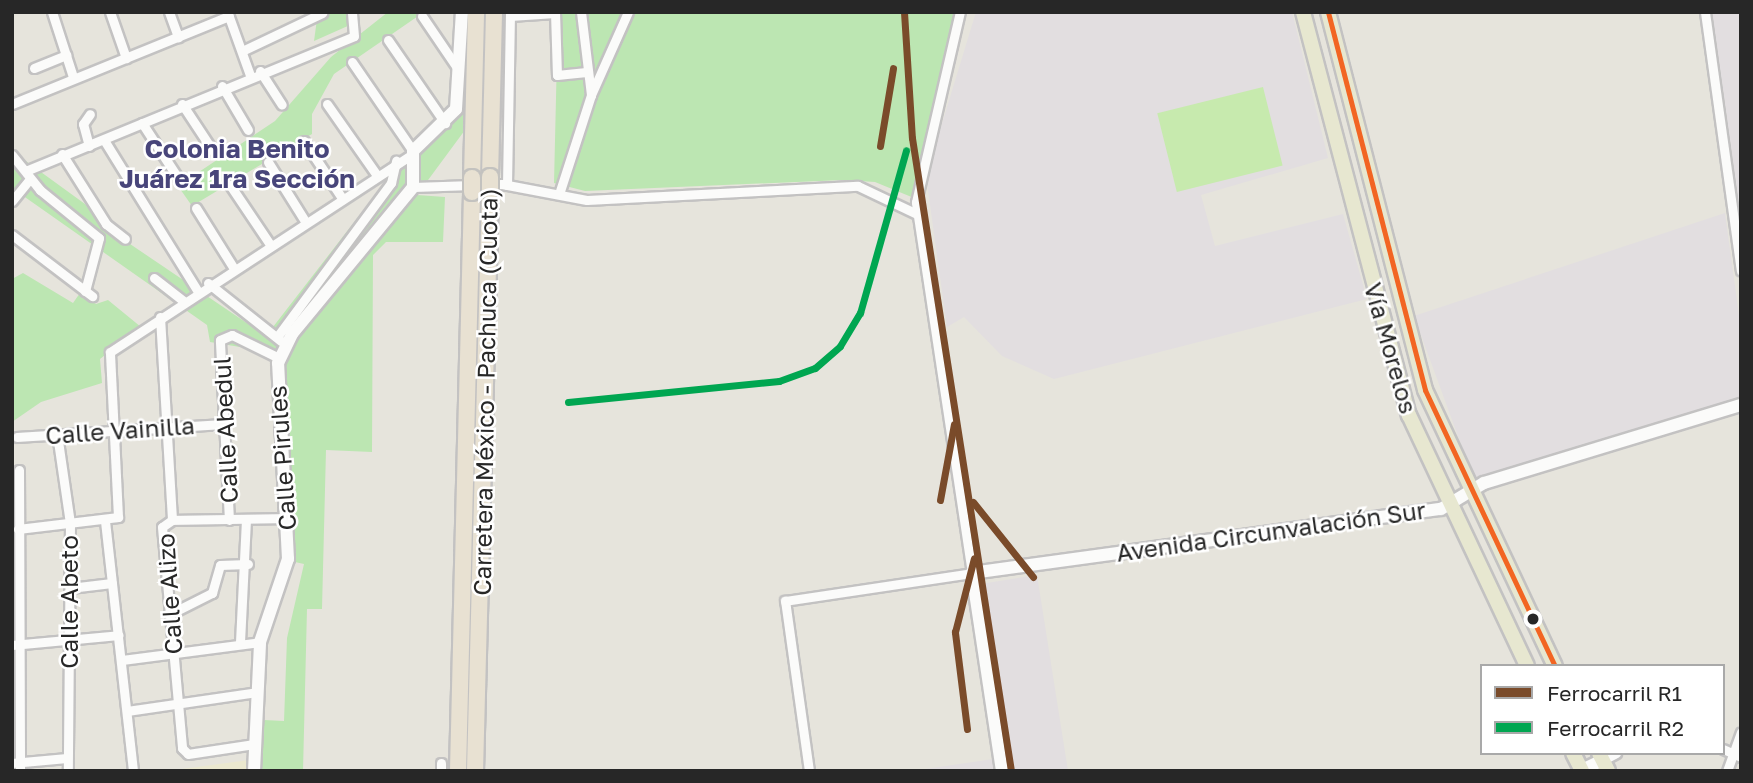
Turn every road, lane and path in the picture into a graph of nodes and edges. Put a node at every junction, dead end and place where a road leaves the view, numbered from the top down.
1 (52, 12) edge
2 (110, 12) edge
3 (169, 12) edge
4 (352, 12) edge
5 (462, 12) edge
6 (476, 12) edge
7 (494, 12) edge
8 (581, 12) edge
9 (628, 12) edge
10 (960, 12) edge
11 (1303, 12) edge
12 (1328, 12) edge
13 (1705, 12) edge
14 (322, 13) edge
15 (555, 13) edge
16 (228, 14) edge
17 (510, 14) edge
18 (422, 16) dead end
19 (178, 37) junction
20 (388, 40) dead end
21 (242, 51) junction
22 (66, 55) junction
23 (125, 58) junction
24 (352, 62) dead end
25 (34, 68) dead end
26 (584, 72) junction
27 (255, 73) junction
28 (461, 74) junction
29 (73, 77) junction
30 (222, 86) junction
31 (591, 95) junction
32 (12, 104) edge
33 (181, 104) junction
34 (282, 104) dead end
35 (327, 104) dead end
36 (90, 114) dead end
37 (142, 123) junction
38 (445, 123) junction
39 (248, 130) dead end
40 (104, 140) junction
41 (304, 141) dead end
42 (89, 146) junction
43 (213, 151) dead end
44 (412, 153) junction
45 (12, 155) edge
46 (62, 155) junction
47 (268, 162) dead end
48 (396, 162) junction
49 (29, 174) junction
50 (376, 174) junction
51 (180, 181) dead end
52 (230, 185) dead end
53 (508, 185) junction
54 (414, 187) junction
55 (559, 194) junction
56 (342, 198) junction
57 (12, 201) edge
58 (196, 208) dead end
59 (917, 214) junction
60 (305, 221) junction
61 (360, 225) junction
62 (12, 235) edge
63 (372, 237) junction
64 (125, 239) dead end
65 (269, 243) junction
66 (233, 267) junction
67 (1741, 271) edge
68 (155, 278) dead end
69 (208, 283) junction
70 (197, 290) junction
71 (182, 300) junction
72 (160, 317) junction
73 (281, 341) junction
74 (279, 358) junction
75 (1741, 405) edge
76 (223, 424) junction
77 (169, 427) junction
78 (112, 432) junction
79 (57, 434) junction
80 (17, 437) dead end
81 (19, 470) dead end
82 (1468, 491) junction
83 (1450, 504) junction
84 (286, 518) junction
85 (172, 520) junction
86 (229, 520) junction
87 (246, 520) junction
88 (105, 521) junction
89 (69, 523) junction
90 (18, 529) junction
91 (248, 564) junction
92 (972, 573) junction
93 (112, 583) junction
94 (70, 588) junction
95 (172, 612) junction
96 (119, 635) junction
97 (69, 640) junction
98 (240, 642) junction
99 (260, 642) junction
100 (16, 645) edge
101 (173, 652) junction
102 (122, 660) junction
103 (1526, 664) edge
104 (1554, 664) edge
105 (257, 692) junction
106 (178, 703) junction
107 (127, 711) junction
108 (1741, 732) edge
109 (254, 744) junction
110 (1736, 757) edge
111 (68, 758) junction
112 (1606, 759) edge
113 (17, 766) edge
114 (1581, 770) edge
115 (68, 771) edge
116 (133, 771) edge
117 (254, 771) edge
118 (458, 771) edge
119 (475, 771) edge
120 (809, 771) edge
121 (1002, 771) edge
122 (1727, 771) edge

1 - 22 street
2 - 23 street
3 - 19 street
4 - 27 street
5 - 28 street
6 - 118 highway, Carretera México - Pachuca (Cuota)
7 - 119 highway, Carretera México - Pachuca (Cuota)
8 - 26 street
9 - 31 street
10 - 59 street
11 - 83 main road, Vía Morelos
12 - 82 main road, Vía Morelos
13 - 67 street
14 - 21 street
15 - 17 street
15 - 26 street
16 - 19 street
16 - 21 street
17 - 53 street
18 - 28 street
19 - 23 street
20 - 38 street
21 - 27 street
22 - 25 street
22 - 29 street
23 - 29 street
24 - 44 street
26 - 31 street
27 - 30 street
27 - 34 street
28 - 38 street
29 - 32 street
30 - 33 street
30 - 39 street
31 - 55 street
33 - 37 street
33 - 43 street
35 - 50 street
36 - 42 street
37 - 40 street
37 - 51 street
38 - 44 street
40 - 42 street
40 - 70 street
41 - 56 street
42 - 46 street
44 - 48 street
44 - 54 street
45 - 49 street
46 - 49 street
46 - 64 street
47 - 60 street
48 - 50 street
48 - 61 street, Calle Pirules
49 - 57 street
49 - 62 street
50 - 56 street
52 - 65 street
53 - 54 street
53 - 55 street
54 - 63 street, Calle Pirules
55 - 59 street
56 - 60 street
58 - 66 street
59 - 92 street
60 - 65 street
61 - 63 street
61 - 73 street, Calle Pirules
63 - 73 street, Calle Pirules
65 - 66 street
66 - 69 street
68 - 71 street
69 - 70 street
69 - 73 street
70 - 71 street
71 - 72 street
72 - 77 street, Calle Alizo
72 - 78 street
73 - 74 street, Calle Pirules
74 - 76 street, Calle Abedul
74 - 84 street, Calle Pirules
75 - 82 street, Avenida Circunvalación Sur
76 - 77 street, Calle Vainilla
76 - 86 street, Calle Abedul
77 - 78 street, Calle Vainilla
77 - 85 street, Calle Alizo
78 - 79 street, Calle Vainilla
78 - 88 street
79 - 80 street, Calle Vainilla
79 - 89 street, Calle Abeto
81 - 90 street
82 - 83 street, Avenida Circunvalación Sur
82 - 104 main road, Vía Morelos
83 - 92 street, Avenida Circunvalación Sur
83 - 103 main road, Vía Morelos
84 - 87 street
84 - 99 street, Calle Pirules
85 - 86 street
85 - 95 street, Calle Alizo
86 - 87 street
87 - 91 street
88 - 89 street
88 - 93 street
89 - 90 street
89 - 94 street, Calle Abeto
90 - 100 street
91 - 95 street
91 - 98 street
92 - 120 street, Avenida Circunvalación Sur
92 - 121 street
93 - 94 street
93 - 96 street
94 - 97 street, Calle Abeto
95 - 101 street, Calle Alizo
96 - 97 street
96 - 102 street
97 - 100 street
97 - 111 street, Calle Abeto
98 - 99 street
98 - 101 street
99 - 105 street, Calle Pirules
100 - 113 street
101 - 102 street
101 - 106 street, Calle Alizo
102 - 107 street
105 - 106 street
105 - 109 street, Calle Pirules
106 - 107 street
106 - 109 street, Calle Alizo
107 - 116 street
108 - 110 street
109 - 117 street, Calle Pirules
110 - 122 street
111 - 113 street
111 - 115 street, Calle Abeto
112 - 114 street

